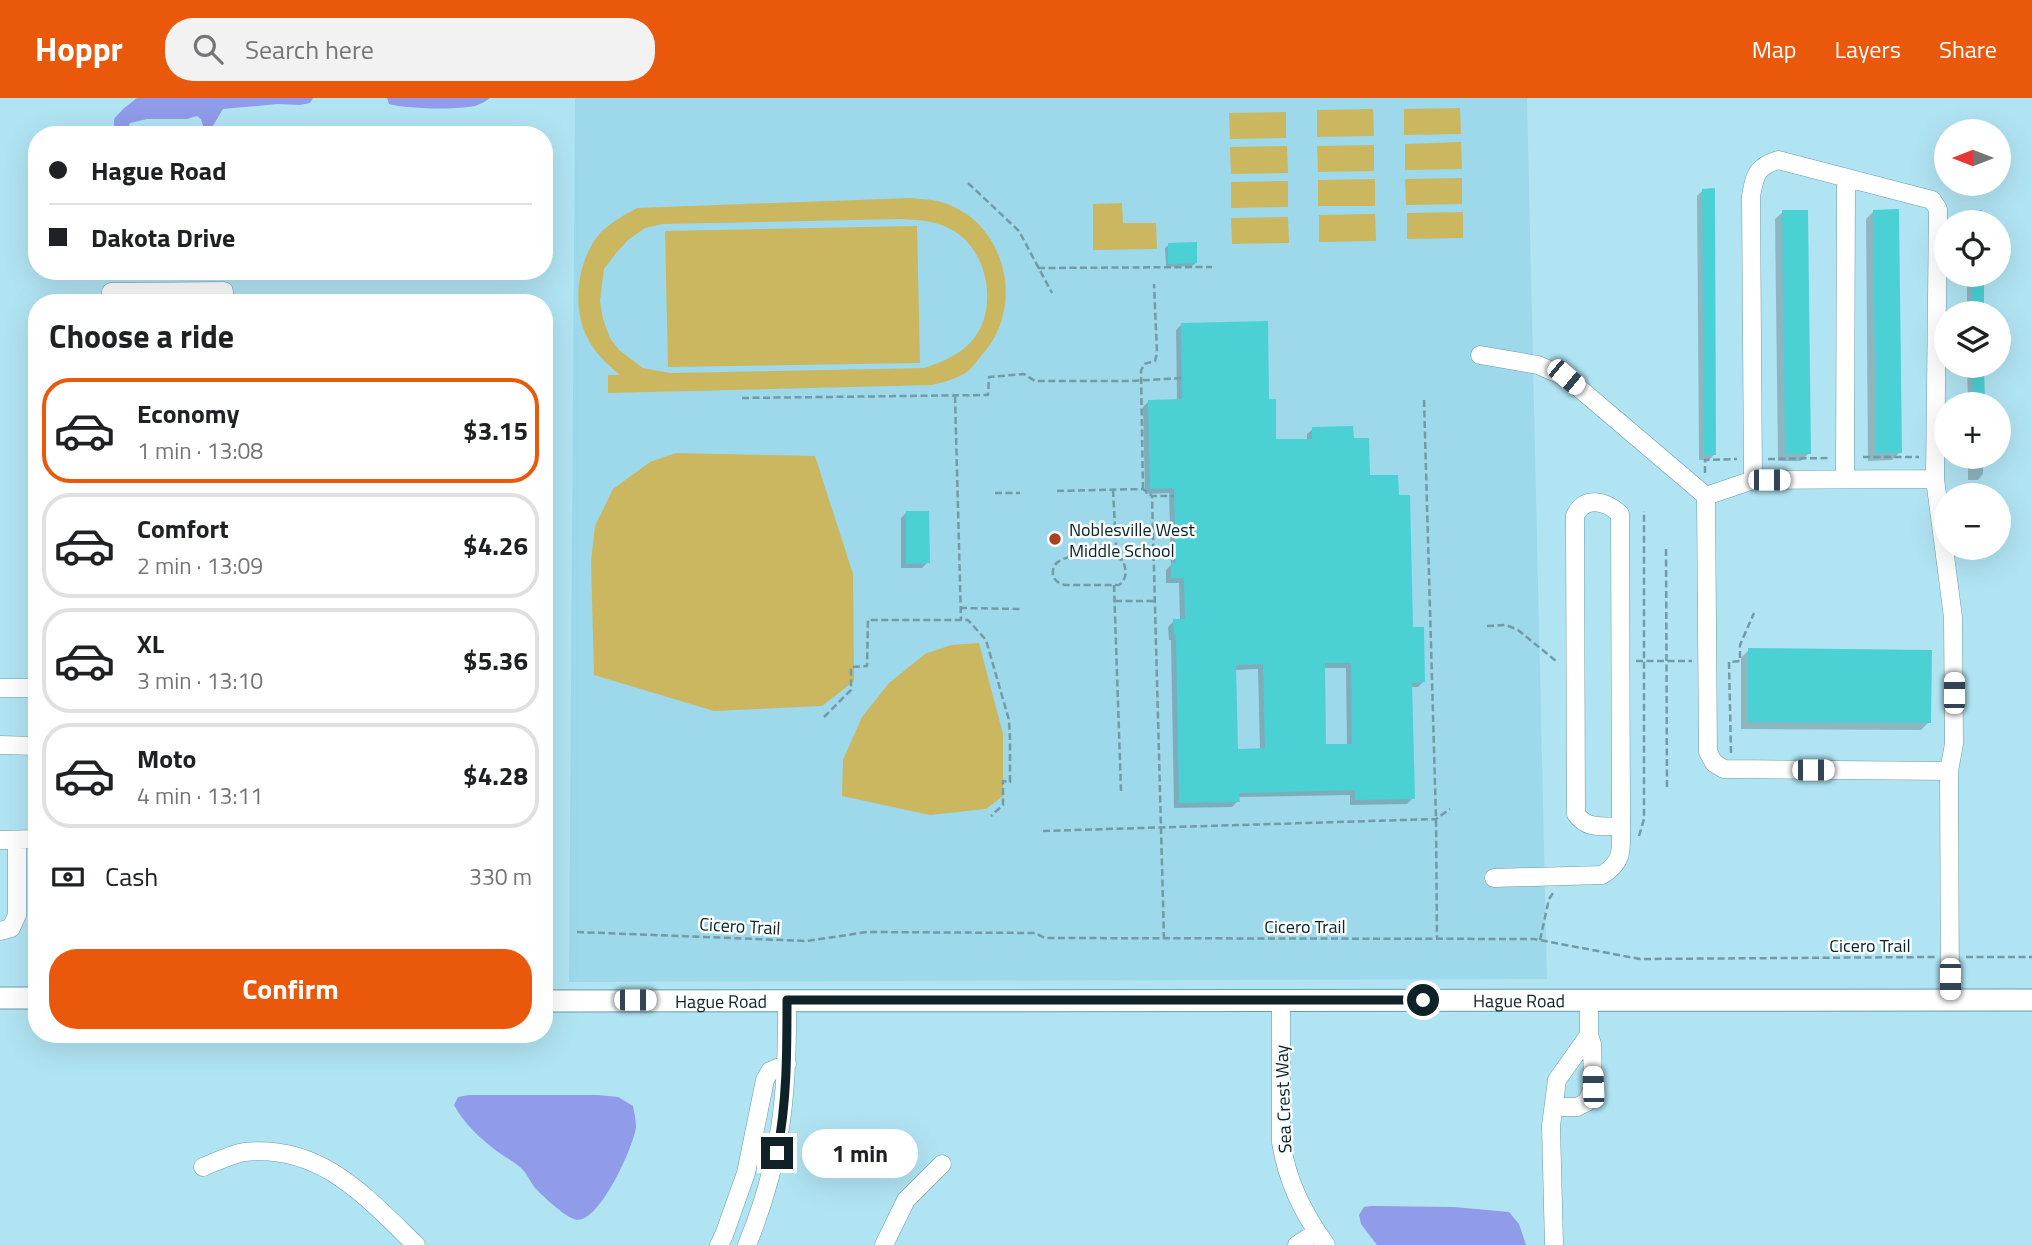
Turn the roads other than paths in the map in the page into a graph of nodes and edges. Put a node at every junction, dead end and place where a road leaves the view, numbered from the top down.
1 (1846, 178) junction
2 (111, 294) edge
3 (224, 294) edge
4 (1480, 355) dead end
5 (1935, 479) junction
6 (1753, 480) junction
7 (1845, 480) junction
8 (1706, 496) junction
9 (0, 688) edge
10 (28, 688) edge
11 (0, 745) edge
12 (28, 746) edge
13 (1949, 771) junction
14 (1621, 826) junction
15 (28, 839) edge
16 (9, 840) edge
17 (1494, 878) dead end
18 (0, 931) edge
19 (0, 998) edge
20 (28, 998) edge
21 (1281, 999) junction
22 (787, 1000) junction
23 (1950, 1000) junction
24 (2032, 1000) edge
25 (553, 1001) edge
26 (1589, 1001) junction
27 (1589, 1035) junction
28 (787, 1064) junction
29 (1554, 1107) junction
30 (942, 1164) dead end
31 (203, 1167) dead end
32 (1321, 1239) edge
33 (416, 1245) edge
34 (719, 1245) edge
35 (747, 1245) edge
36 (884, 1245) edge
37 (1297, 1245) edge
38 (1554, 1245) edge

1 - 5 street
1 - 6 street
1 - 7 street
2 - 3 street
4 - 8 street
5 - 7 street
5 - 13 street
6 - 7 street
6 - 8 street
8 - 13 street
9 - 10 street
11 - 12 street
13 - 23 street
14 - 14 street
14 - 17 street
15 - 16 street
16 - 18 street
19 - 20 main road
21 - 22 main road, Hague Road
21 - 26 main road, Hague Road
21 - 32 street, Sea Crest Way
22 - 25 main road, Hague Road
22 - 28 street
23 - 24 main road, Hague Road
23 - 26 main road, Hague Road
26 - 27 street
27 - 29 street
27 - 29 street
28 - 34 street
28 - 35 street
29 - 38 street
30 - 36 street
31 - 33 street
32 - 37 street

